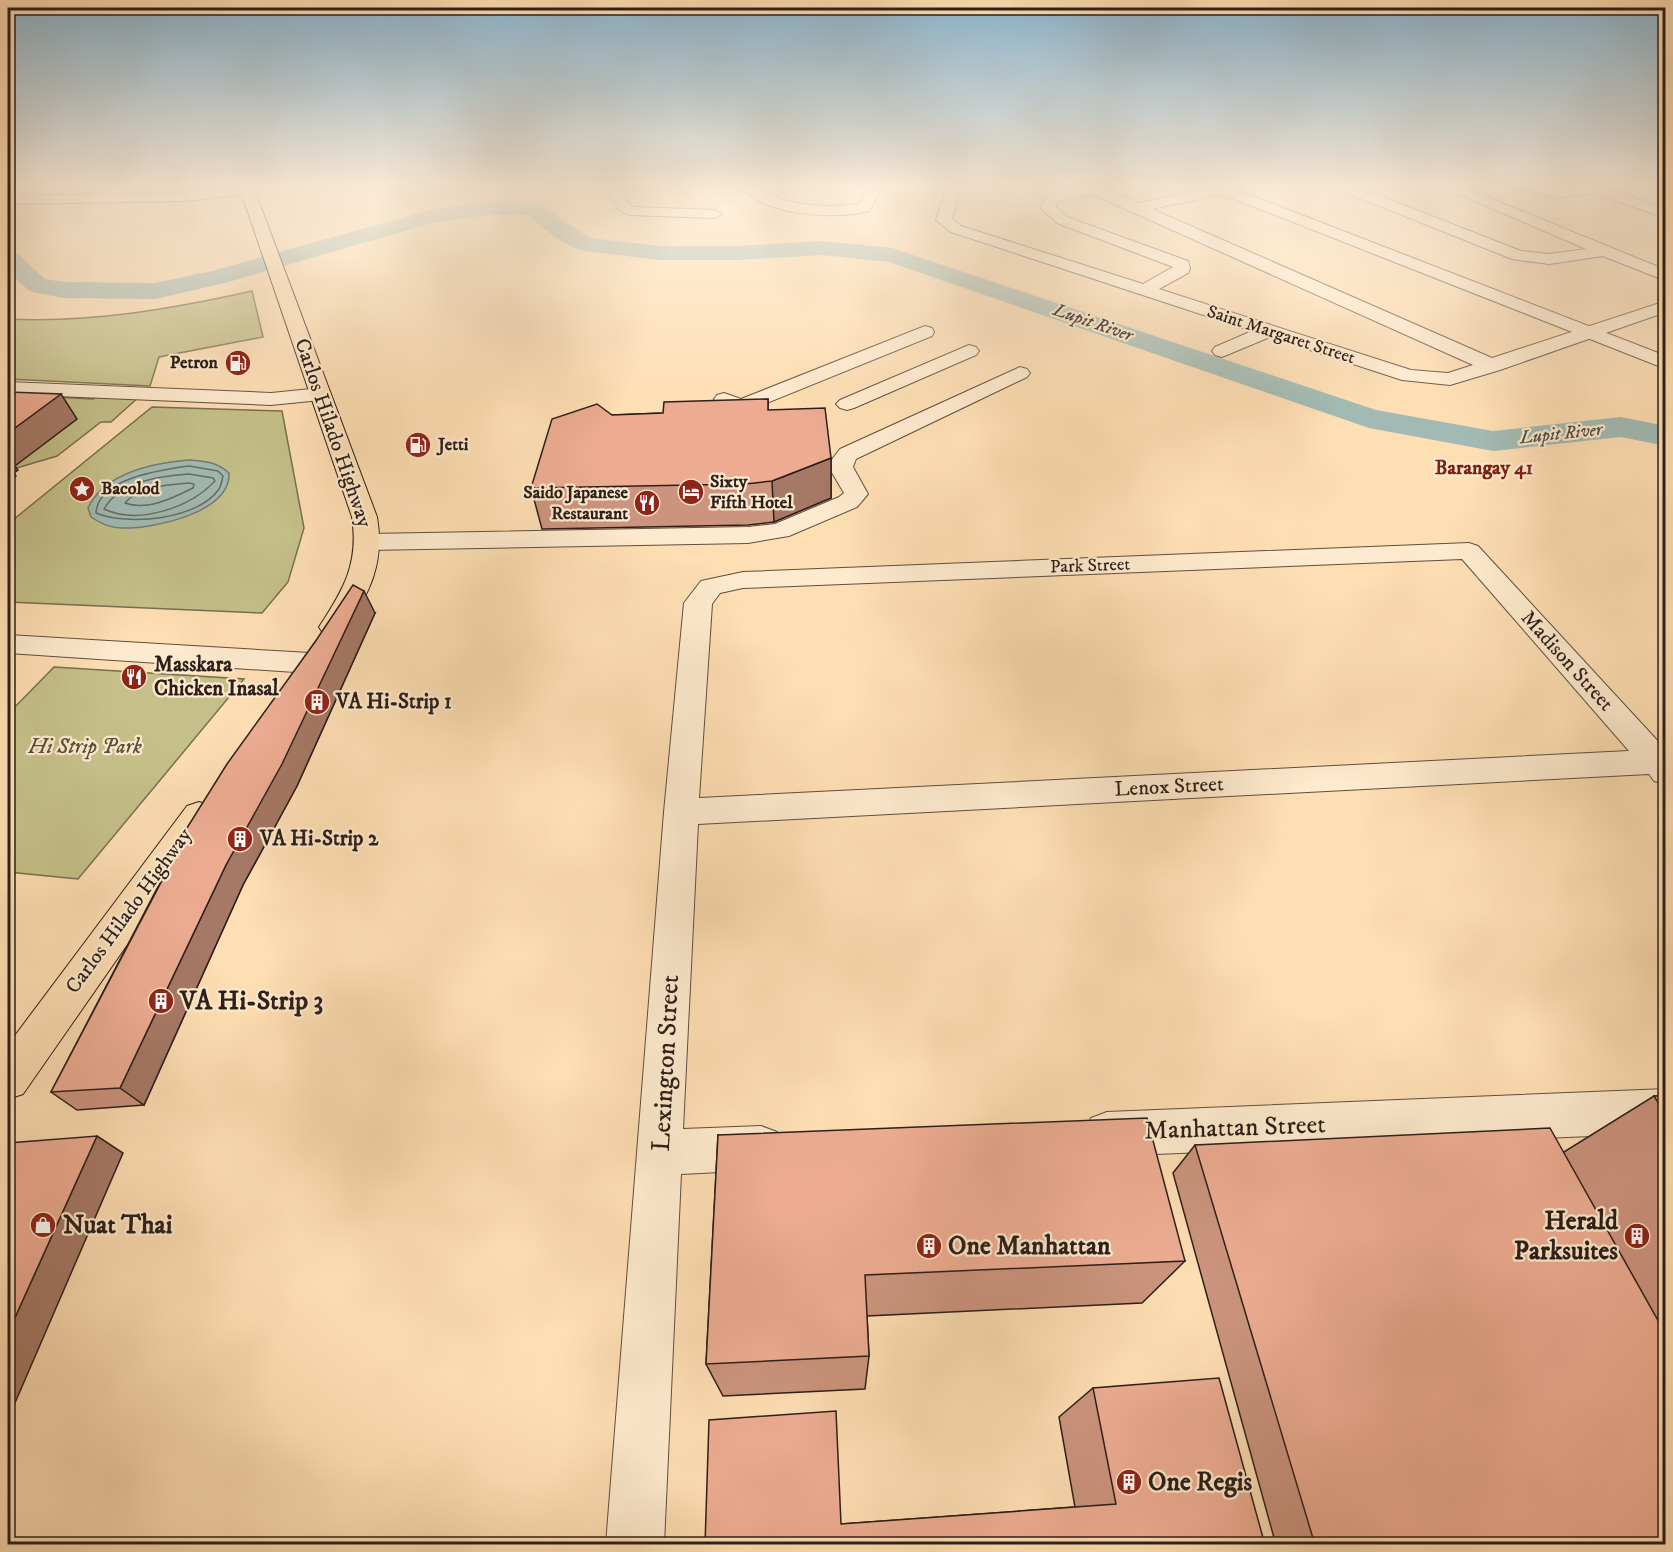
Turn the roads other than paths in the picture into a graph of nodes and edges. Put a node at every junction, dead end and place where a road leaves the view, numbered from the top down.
1 (271, 258) edge
2 (1047, 258) edge
3 (1164, 258) edge
4 (1251, 258) edge
5 (1401, 258) edge
6 (1622, 258) edge
7 (1665, 276) edge
8 (1145, 290) junction
9 (1665, 306) edge
10 (925, 332) dead end
11 (1266, 332) junction
12 (1587, 334) junction
13 (969, 351) dead end
14 (1222, 351) dead end
15 (1665, 363) edge
16 (1493, 366) junction
17 (1020, 373) dead end
18 (803, 381) junction
19 (8, 388) edge
20 (321, 394) junction
21 (724, 399) edge
22 (847, 404) junction
23 (881, 421) junction
24 (369, 542) junction
25 (1469, 550) joint
26 (711, 587) joint
27 (8, 644) edge
28 (310, 663) junction
29 (289, 691) edge
30 (1661, 767) edge
31 (214, 794) edge
32 (681, 812) junction
33 (8, 1079) edge
34 (1665, 1111) edge
35 (1067, 1136) edge
36 (804, 1146) edge
37 (660, 1152) junction
38 (635, 1545) edge

1 - 20 main road, Carlos Hilado Highway
2 - 8 street, Saint Margaret Street
3 - 8 street
4 - 16 street
5 - 12 street
6 - 7 street
8 - 11 street, Saint Margaret Street
9 - 12 street, Saint Margaret Street
10 - 18 street
11 - 14 street
11 - 16 street, Saint Margaret Street
12 - 15 street
12 - 16 street, Saint Margaret Street
13 - 22 street
17 - 23 street
18 - 21 street
18 - 22 street
19 - 20 street
20 - 24 main road, Carlos Hilado Highway
22 - 23 street
23 - 24 street
24 - 28 main road, Carlos Hilado Highway
25 - 26 street, Park Street
25 - 30 street, Madison Street
26 - 32 street, Lexington Street
27 - 28 street
28 - 29 main road, Carlos Hilado Highway
30 - 32 street, Lenox Street
31 - 33 main road, Carlos Hilado Highway
32 - 37 street, Lexington Street
34 - 35 street, Manhattan Street
36 - 37 street
37 - 38 street, Lexington Street

